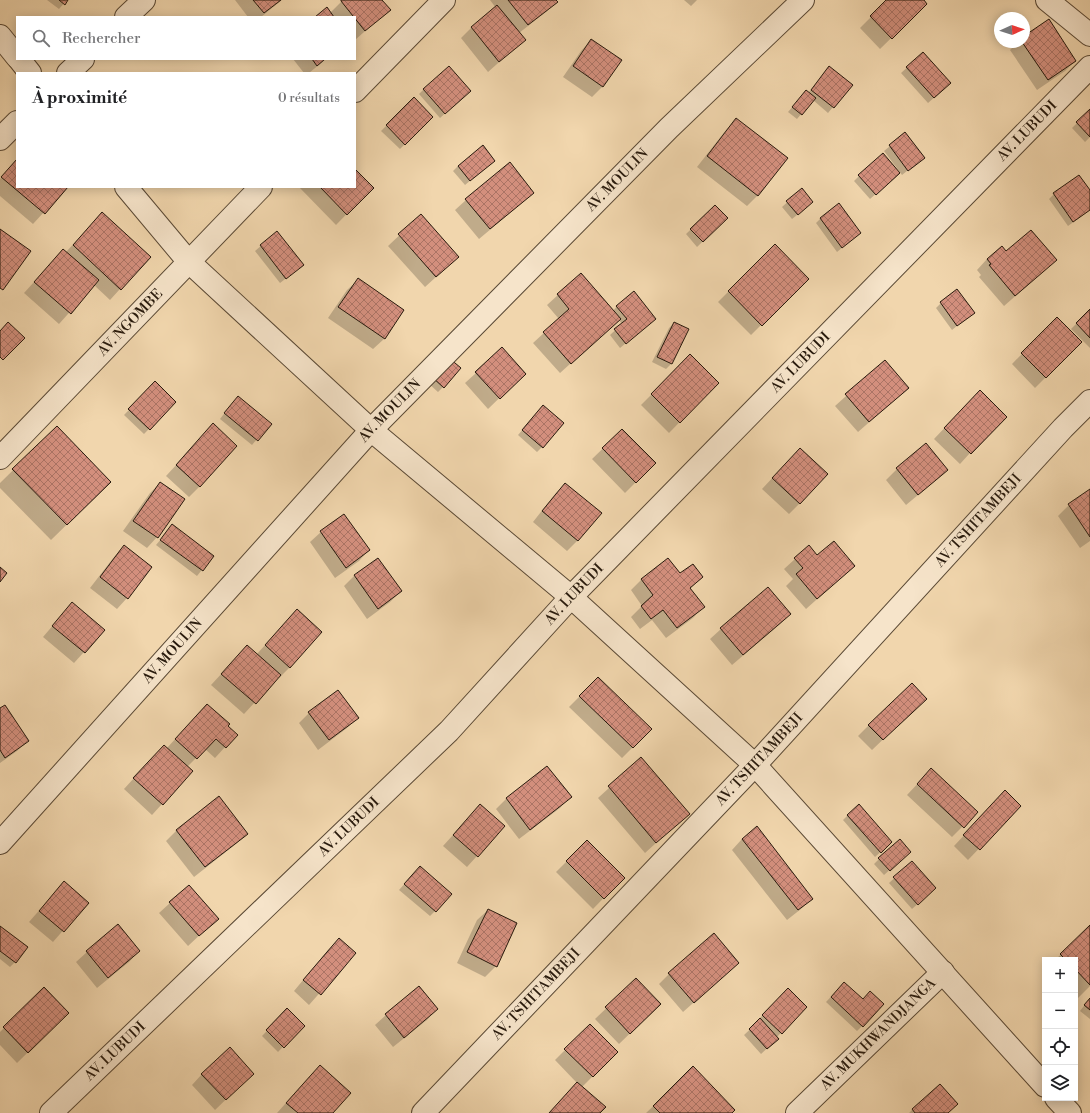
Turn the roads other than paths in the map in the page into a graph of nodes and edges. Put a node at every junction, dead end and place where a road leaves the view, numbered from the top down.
1 (144, 0) edge
2 (444, 0) edge
3 (803, 0) edge
4 (1047, 0) edge
5 (127, 16) edge
6 (1090, 35) edge
7 (0, 36) edge
8 (16, 56) edge
9 (20, 60) edge
10 (82, 60) edge
11 (1090, 67) edge
12 (29, 72) edge
13 (69, 72) edge
14 (356, 90) edge
15 (16, 123) edge
16 (0, 139) edge
17 (127, 188) edge
18 (260, 188) edge
19 (188, 261) junction
20 (1090, 401) edge
21 (371, 430) junction
22 (0, 458) edge
23 (571, 597) junction
24 (755, 765) junction
25 (0, 843) edge
26 (943, 972) junction
27 (1042, 1083) edge
28 (1059, 1101) edge
29 (51, 1113) edge
30 (422, 1113) edge
31 (797, 1113) edge
32 (1070, 1113) edge

1 - 5 street
2 - 14 street
3 - 21 street, AV. MOULIN
4 - 6 street
7 - 8 street
9 - 12 street
10 - 13 street
11 - 23 street, AV. LUBUDI
15 - 16 street
17 - 19 street
18 - 19 street, AV. NGOMBE
19 - 21 street
19 - 22 street, AV. NGOMBE
20 - 24 street, AV. TSHITAMBEJI
21 - 23 street
21 - 25 street, AV. MOULIN
23 - 24 street
23 - 29 street, AV. LUBUDI
24 - 26 street
24 - 30 street, AV. TSHITAMBEJI
26 - 27 street
26 - 31 street, AV. MUKHWANDJANGA
28 - 32 street

